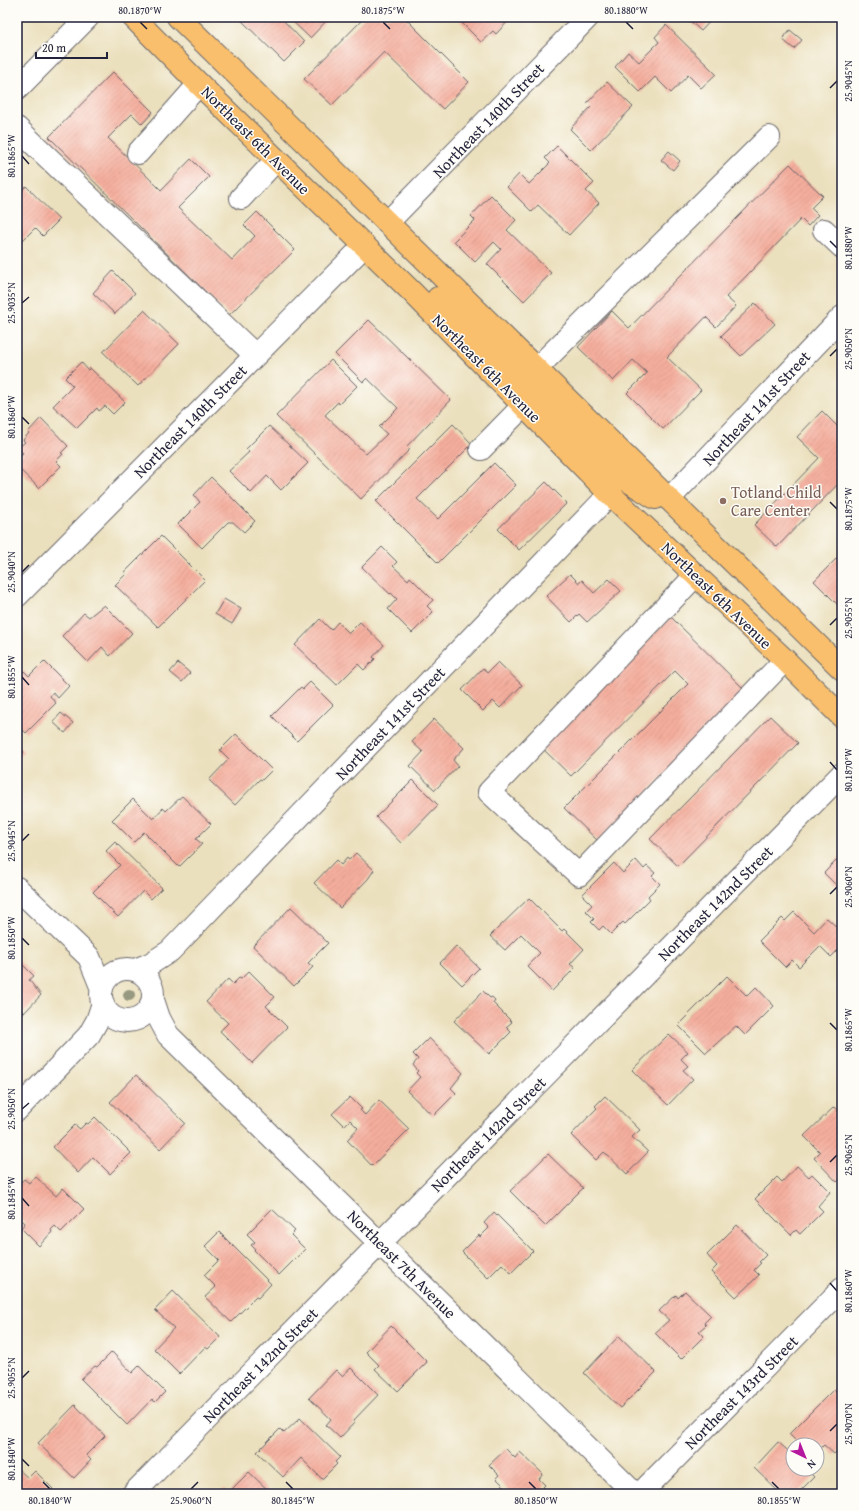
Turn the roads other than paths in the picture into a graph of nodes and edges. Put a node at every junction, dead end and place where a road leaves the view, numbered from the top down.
1 (88, 17) edge
2 (133, 17) edge
3 (178, 17) edge
4 (588, 17) edge
5 (199, 84) junction
6 (17, 89) edge
7 (17, 128) edge
8 (769, 137) dead end
9 (138, 153) dead end
10 (276, 160) junction
11 (241, 198) dead end
12 (387, 222) junction
13 (824, 230) dead end
14 (364, 246) junction
15 (842, 246) edge
16 (386, 267) junction
17 (842, 317) edge
18 (255, 355) junction
19 (536, 369) junction
20 (524, 405) junction
21 (481, 449) dead end
22 (610, 494) junction
23 (669, 499) junction
24 (696, 575) junction
25 (17, 596) edge
26 (785, 660) junction
27 (840, 664) edge
28 (842, 716) edge
29 (842, 774) edge
30 (17, 888) edge
31 (170, 951) junction
32 (89, 957) junction
33 (129, 970) junction
34 (153, 994) junction
35 (102, 996) junction
36 (127, 1019) junction
37 (168, 1034) junction
38 (89, 1036) junction
39 (17, 1110) edge
40 (380, 1243) junction
41 (842, 1289) edge
42 (133, 1494) edge
43 (635, 1494) edge
44 (640, 1494) edge

1 - 6 street
2 - 5 main road, Northeast 6th Avenue
3 - 12 main road, Northeast 6th Avenue
4 - 12 street, Northeast 140th Street
5 - 9 street
5 - 10 main road, Northeast 6th Avenue
7 - 18 street
8 - 19 street
10 - 11 street
10 - 14 main road, Northeast 6th Avenue
12 - 19 main road, Northeast 6th Avenue
13 - 15 street
14 - 16 main road, Northeast 6th Avenue
14 - 18 street, Northeast 140th Street
16 - 20 main road, Northeast 6th Avenue
16 - 23 main road
17 - 23 street, Northeast 141st Street
18 - 25 street, Northeast 140th Street
19 - 23 main road, Northeast 6th Avenue
20 - 21 street
20 - 22 main road, Northeast 6th Avenue
22 - 24 main road, Northeast 6th Avenue
22 - 31 street, Northeast 141st Street
23 - 27 main road, Northeast 6th Avenue
24 - 26 main road, Northeast 6th Avenue
24 - 26 street
26 - 28 main road, Northeast 6th Avenue
29 - 40 street, Northeast 142nd Street
30 - 32 street
31 - 33 street, Northeast 141st Street
31 - 34 street, Northeast 141st Street
32 - 33 street
32 - 35 street
33 - 34 street
33 - 35 street
34 - 36 street
34 - 37 street, Northeast 7th Avenue
35 - 36 street
35 - 38 street
36 - 37 street, Northeast 7th Avenue
36 - 38 street
37 - 40 street, Northeast 7th Avenue
38 - 39 street
40 - 42 street, Northeast 142nd Street
40 - 43 street, Northeast 7th Avenue
41 - 44 street, Northeast 143rd Street

